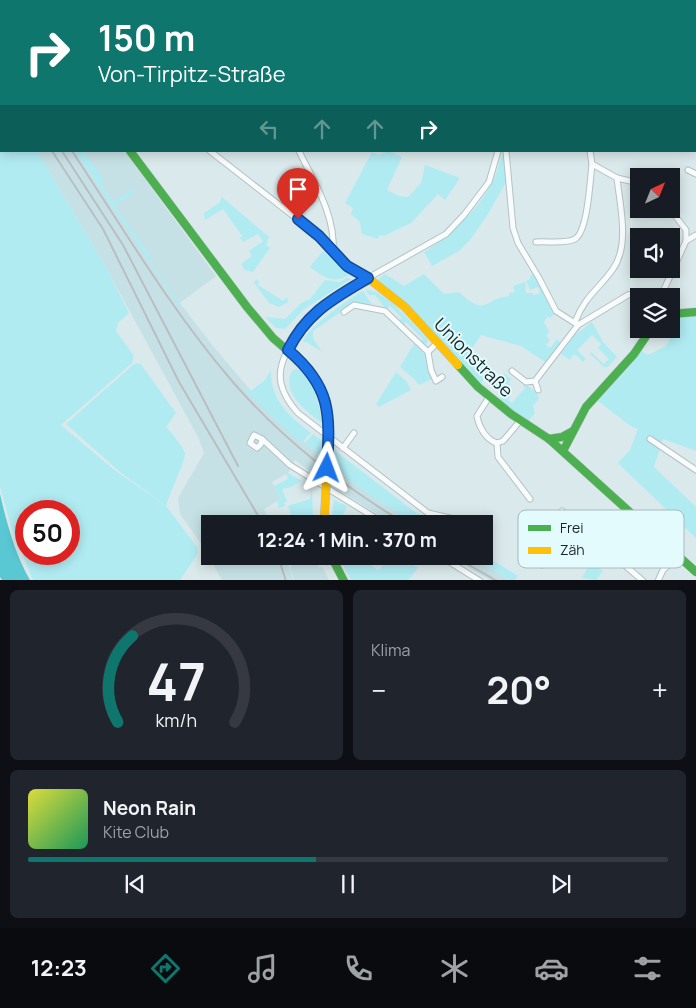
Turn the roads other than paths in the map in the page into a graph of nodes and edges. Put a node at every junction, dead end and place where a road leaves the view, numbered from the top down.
1 (131, 152) edge
2 (211, 152) edge
3 (299, 152) edge
4 (498, 152) edge
5 (506, 152) edge
6 (590, 152) edge
7 (592, 164) junction
8 (688, 170) dead end
9 (696, 174) edge
10 (617, 178) junction
11 (630, 180) edge
12 (677, 218) edge
13 (696, 235) edge
14 (686, 241) junction
15 (536, 242) dead end
16 (333, 252) junction
17 (368, 278) junction
18 (665, 288) edge
19 (630, 294) edge
20 (344, 312) dead end
21 (696, 312) edge
22 (680, 313) edge
23 (576, 324) junction
24 (645, 338) edge
25 (438, 342) junction
26 (288, 350) junction
27 (428, 352) junction
28 (512, 371) dead end
29 (442, 378) dead end
30 (536, 381) junction
31 (538, 390) dead end
32 (489, 397) junction
33 (520, 420) junction
34 (573, 431) junction
35 (354, 433) dead end
36 (262, 439) dead end
37 (549, 439) junction
38 (650, 439) dead end
39 (497, 443) junction
40 (343, 448) junction
41 (562, 451) junction
42 (696, 470) edge
43 (530, 498) dead end
44 (628, 510) edge
45 (325, 515) edge
46 (371, 515) edge
47 (437, 515) edge
48 (684, 561) edge
49 (336, 565) edge
50 (455, 565) edge
51 (629, 568) edge
52 (663, 568) edge
53 (666, 568) edge
54 (662, 571) junction
55 (696, 572) edge
56 (344, 580) edge
57 (480, 580) edge
58 (643, 580) edge
59 (658, 580) edge

1 - 26 main road
2 - 16 street
3 - 16 street
4 - 17 street
5 - 23 street
6 - 7 street
7 - 10 street
7 - 15 street
8 - 9 street
10 - 11 street
10 - 23 street
12 - 14 street
13 - 14 street
14 - 18 street
16 - 17 street
17 - 25 main road, Unionstraße
17 - 26 main road
19 - 23 street
20 - 27 street
21 - 22 main road
23 - 30 street
24 - 34 main road
25 - 27 street
25 - 32 main road, Unionstraße
26 - 40 street
26 - 45 main road, bridge
27 - 29 street
28 - 30 street
30 - 31 street
32 - 33 main road, Unionstraße
32 - 39 street
33 - 37 main road, Unionstraße
33 - 39 street
34 - 37 main road
34 - 41 main road
35 - 40 street
36 - 46 street
37 - 41 main road, Unionstraße
38 - 42 street
39 - 43 street
40 - 47 street
41 - 44 main road, Unionstraße
48 - 55 main road, Unionstraße
49 - 56 main road
50 - 57 street
51 - 58 street
52 - 54 street
53 - 54 street
54 - 59 street

